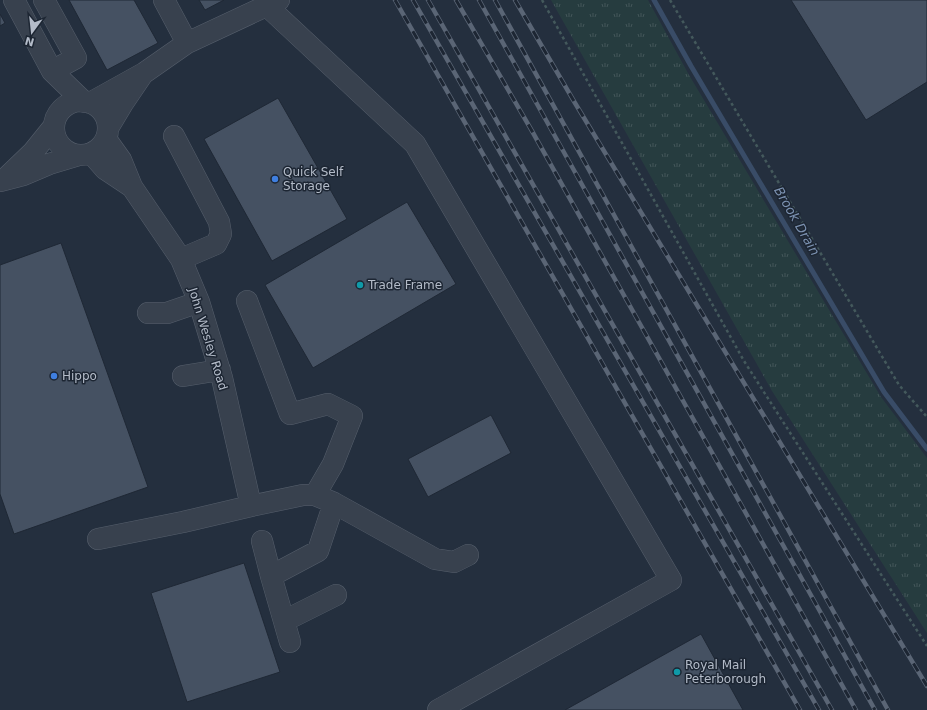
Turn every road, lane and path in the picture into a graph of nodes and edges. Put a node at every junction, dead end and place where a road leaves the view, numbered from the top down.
1 (14, 0) edge
2 (44, 0) edge
3 (164, 0) edge
4 (542, 0) edge
5 (670, 0) edge
6 (273, 3) edge
7 (187, 42) junction
8 (52, 71) junction
9 (144, 73) junction
10 (87, 102) junction
11 (56, 121) junction
12 (107, 133) junction
13 (174, 136) dead end
14 (85, 154) junction
15 (2, 181) edge
16 (132, 187) junction
17 (181, 259) junction
18 (247, 301) dead end
19 (199, 302) junction
20 (148, 313) dead end
21 (220, 370) junction
22 (183, 376) dead end
23 (927, 417) edge
24 (325, 499) junction
25 (251, 506) junction
26 (98, 539) dead end
27 (262, 541) dead end
28 (468, 555) dead end
29 (271, 576) junction
30 (336, 595) dead end
31 (284, 621) junction
32 (290, 642) dead end
33 (927, 646) edge
34 (438, 710) edge

1 - 8 street
2 - 8 street
3 - 7 street
4 - 33 path
5 - 23 path
6 - 7 street
6 - 34 street
7 - 9 street
8 - 10 street
8 - 11 street
9 - 10 street
9 - 12 street
10 - 11 street
10 - 12 street
11 - 14 street
11 - 15 street
12 - 14 street
12 - 16 street, John Wesley Road
13 - 17 street
14 - 15 street
14 - 16 street, John Wesley Road
16 - 17 street, John Wesley Road
17 - 19 street, John Wesley Road
18 - 24 street
19 - 20 street
19 - 21 street, John Wesley Road
21 - 22 street
21 - 25 street, John Wesley Road
24 - 25 street
24 - 28 street
24 - 29 street
25 - 26 street
27 - 29 street
29 - 31 street
30 - 31 street
31 - 32 street

